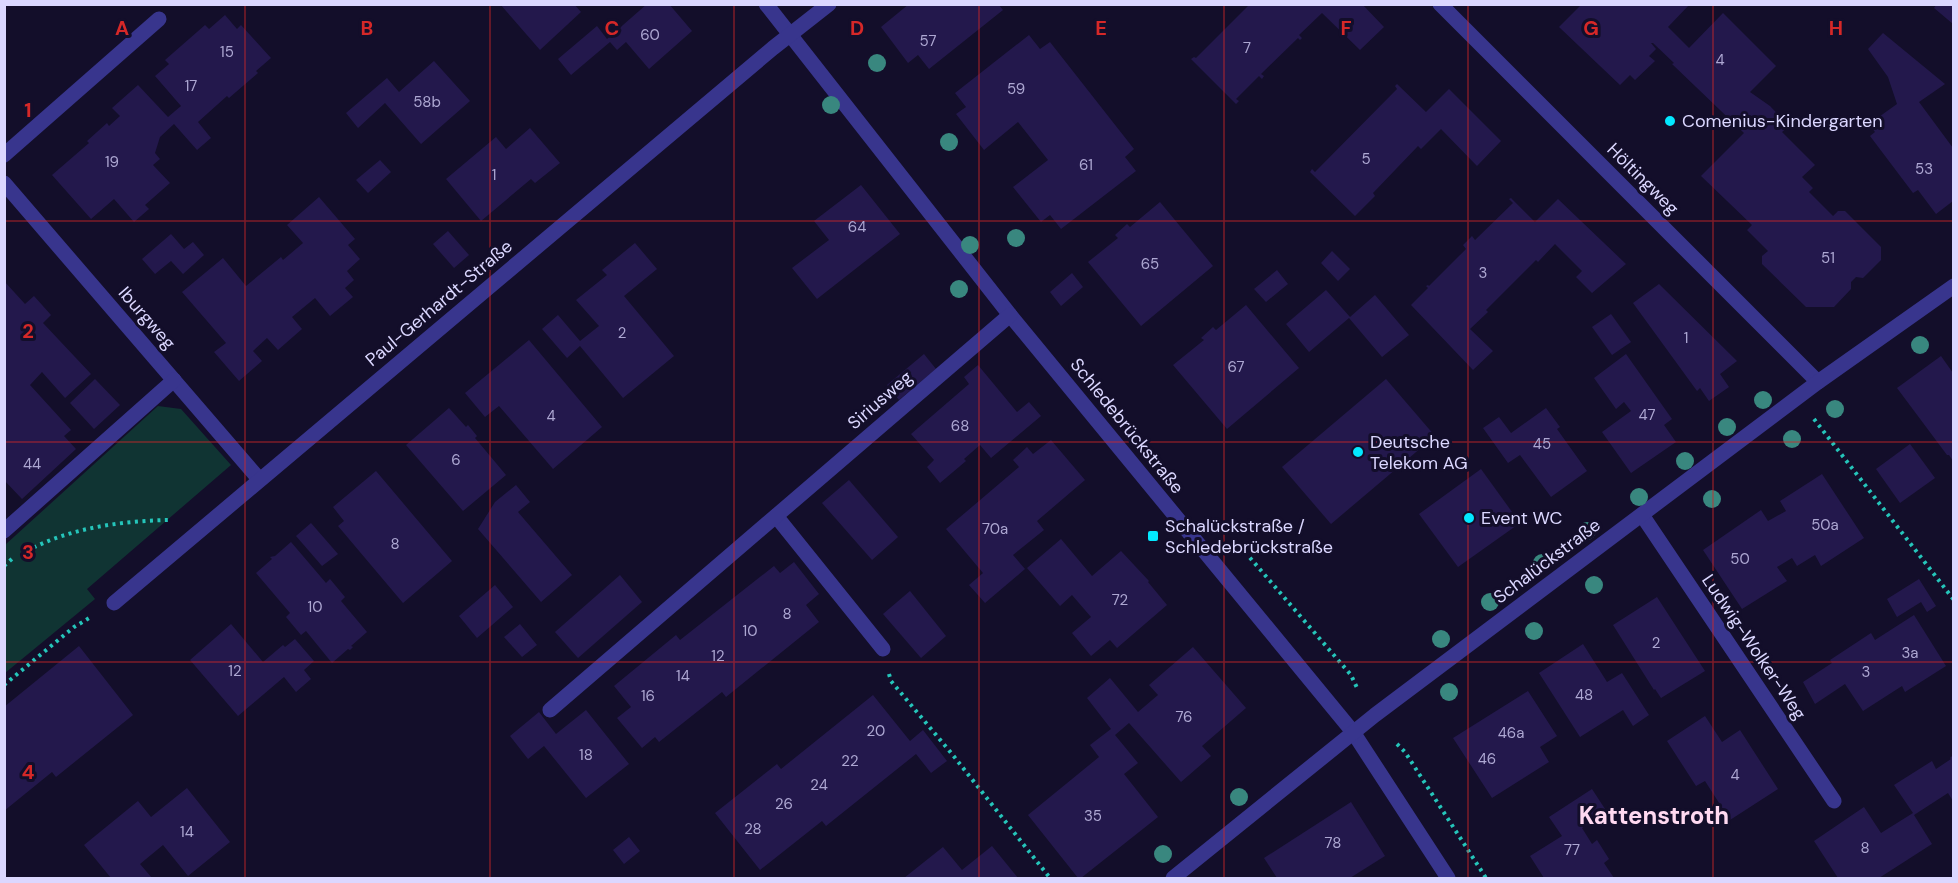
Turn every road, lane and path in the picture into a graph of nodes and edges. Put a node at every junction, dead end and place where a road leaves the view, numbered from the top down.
1 (766, 4) edge
2 (829, 4) edge
3 (1440, 4) edge
4 (159, 19) dead end
5 (791, 34) junction
6 (4, 155) edge
7 (4, 183) edge
8 (1953, 286) edge
9 (1010, 315) junction
10 (174, 380) junction
11 (1818, 382) junction
12 (1798, 398) junction
13 (260, 479) junction
14 (1642, 515) junction
15 (776, 516) junction
16 (4, 531) edge
17 (191, 536) junction
18 (4, 566) edge
19 (1953, 600) edge
20 (114, 603) joint
21 (883, 648) joint
22 (1351, 675) dead end
23 (4, 685) edge
24 (1356, 687) dead end
25 (550, 710) dead end
26 (1353, 732) junction
27 (1405, 752) dead end
28 (1834, 801) dead end
29 (1050, 879) edge
30 (1173, 879) edge
31 (1448, 879) edge
32 (1486, 879) edge

1 - 5 street, Schledebrückstraße
2 - 5 street, Paul-Gerhardt-Straße
3 - 11 street, Höltingweg
4 - 6 street
5 - 9 street, Schledebrückstraße
5 - 13 street, Paul-Gerhardt-Straße
7 - 10 street, Iburgweg
8 - 11 street, Schalückstraße
9 - 15 street, Siriusweg
9 - 26 street, Schledebrückstraße
10 - 13 street, Iburgweg
10 - 16 street
11 - 12 street, Schalückstraße
12 - 14 street, Schalückstraße
12 - 19 path
13 - 17 street, Paul-Gerhardt-Straße
14 - 26 street, Schalückstraße
14 - 28 street, Ludwig-Wolker-Weg
15 - 21 street
15 - 25 street, Siriusweg
17 - 18 path
17 - 20 street, Paul-Gerhardt-Straße
20 - 23 path
21 - 29 path
22 - 24 path
26 - 30 street, Schalückstraße
26 - 31 street, Schledebrückstraße
27 - 32 path

